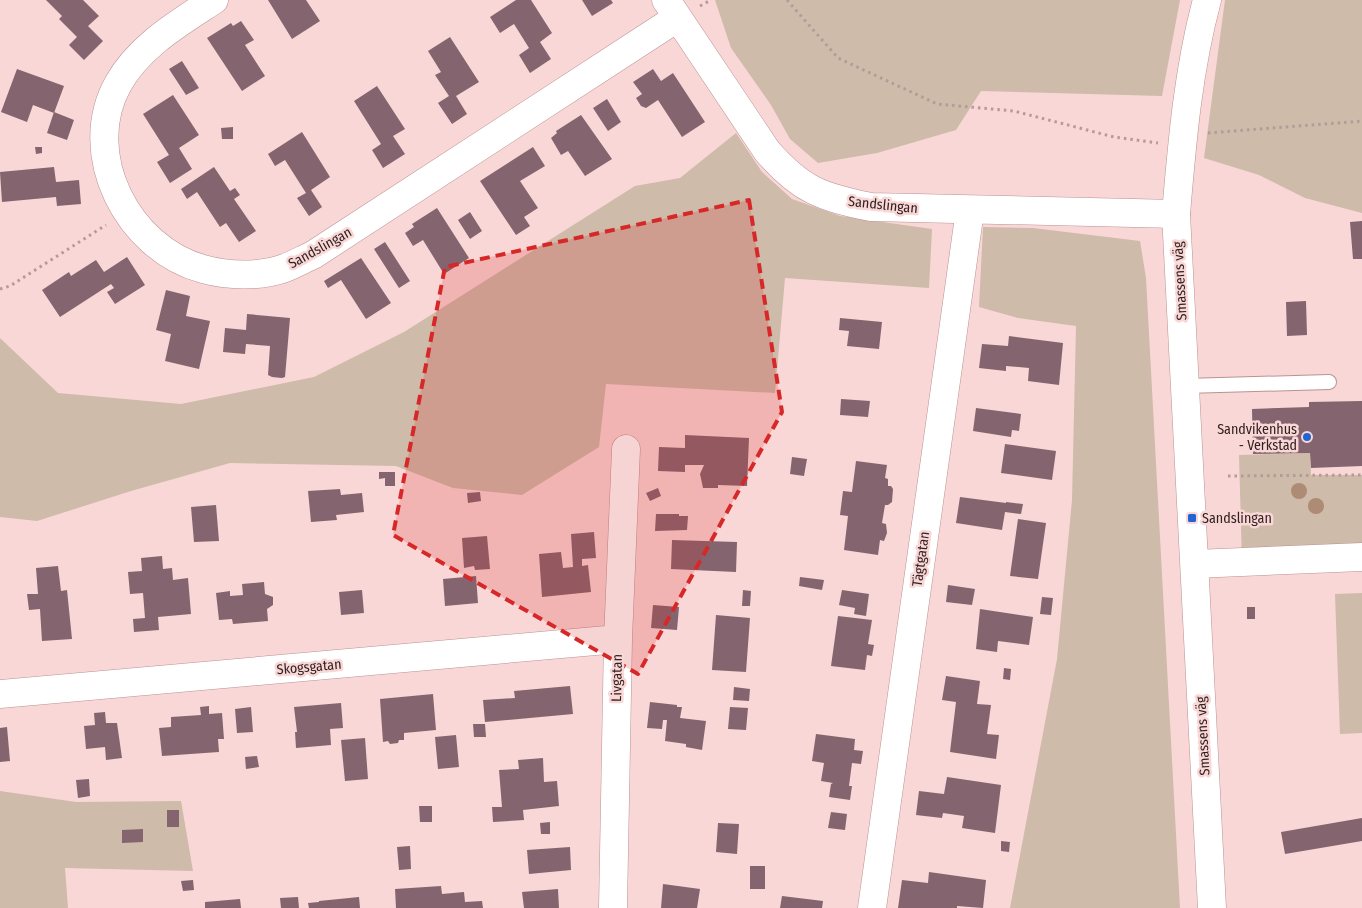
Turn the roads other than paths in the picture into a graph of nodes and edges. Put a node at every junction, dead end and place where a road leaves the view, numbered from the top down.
1 (214, 0) edge
2 (1208, 0) edge
3 (672, 9) edge
4 (970, 210) junction
5 (1176, 214) junction
6 (1329, 382) dead end
7 (1185, 386) junction
8 (626, 449) dead end
9 (1362, 557) edge
10 (1195, 564) junction
11 (618, 639) junction
12 (0, 694) edge
13 (612, 908) edge
14 (872, 908) edge
15 (1212, 908) edge

1 - 3 street, Sandslingan
2 - 5 street, Smassens väg
3 - 4 street, Sandslingan
4 - 5 street, Sandslingan
4 - 14 street, Tägtgatan
5 - 7 street, Smassens väg
6 - 7 lane
7 - 10 street, Smassens väg
8 - 11 street, Livgatan
9 - 10 street
10 - 15 street, Smassens väg
11 - 12 street, Skogsgatan
11 - 13 street, Livgatan

